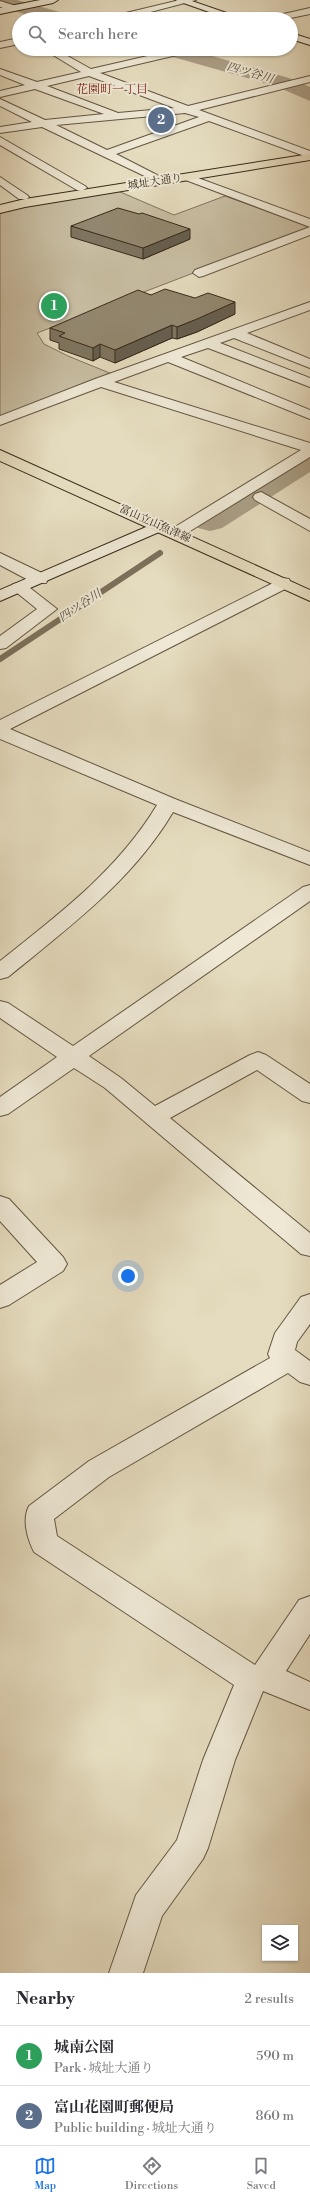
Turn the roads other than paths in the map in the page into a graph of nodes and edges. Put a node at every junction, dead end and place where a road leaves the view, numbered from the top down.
1 (53, 0) edge
2 (185, 0) edge
3 (0, 4) edge
4 (13, 8) junction
5 (0, 11) edge
6 (310, 11) edge
7 (139, 12) edge
8 (218, 12) edge
9 (298, 14) edge
10 (298, 38) edge
11 (310, 42) edge
12 (12, 43) edge
13 (0, 46) edge
14 (60, 56) edge
15 (162, 56) edge
16 (0, 72) edge
17 (90, 73) junction
18 (310, 79) edge
19 (39, 85) junction
20 (0, 94) edge
21 (0, 102) edge
22 (186, 110) junction
23 (117, 116) junction
24 (207, 118) junction
25 (44, 123) junction
26 (0, 130) edge
27 (0, 140) edge
28 (106, 154) junction
29 (308, 154) edge
30 (153, 177) junction
31 (187, 177) junction
32 (0, 180) edge
33 (81, 188) junction
34 (23, 197) junction
35 (0, 201) edge
36 (0, 209) edge
37 (310, 223) edge
38 (310, 231) edge
39 (199, 274) dead end
40 (310, 306) edge
41 (234, 333) junction
42 (208, 342) junction
43 (168, 357) junction
44 (310, 364) edge
45 (100, 382) junction
46 (310, 383) edge
47 (310, 415) edge
48 (0, 421) edge
49 (310, 449) edge
50 (0, 455) edge
51 (310, 466) edge
52 (261, 497) junction
53 (160, 526) junction
54 (310, 526) edge
55 (176, 533) junction
56 (191, 540) junction
57 (0, 558) edge
58 (40, 579) junction
59 (283, 583) junction
60 (19, 588) junction
61 (0, 596) edge
62 (310, 596) edge
63 (0, 644) edge
64 (0, 727) edge
65 (0, 732) edge
66 (168, 803) junction
67 (310, 858) edge
68 (310, 890) edge
69 (0, 972) edge
70 (0, 1008) edge
71 (74, 1057) junction
72 (310, 1095) edge
73 (0, 1108) edge
74 (154, 1117) junction
75 (0, 1205) edge
76 (310, 1247) edge
77 (0, 1298) edge
78 (310, 1304) edge
79 (299, 1368) edge
80 (310, 1609) edge
81 (259, 1679) junction
82 (310, 1696) edge
83 (126, 1973) edge

1 - 4 street
2 - 7 street
2 - 8 street
3 - 4 street
4 - 5 street
6 - 9 street
10 - 11 street
12 - 13 street
14 - 17 street
15 - 17 street
16 - 19 street
17 - 19 street
17 - 22 street
18 - 22 street
19 - 20 street
19 - 23 street
21 - 25 street
22 - 23 street
22 - 24 street
23 - 25 street
24 - 28 street
24 - 29 street
25 - 26 street
25 - 28 street
27 - 33 street
28 - 30 street
29 - 30 main road, 城址大通り
29 - 31 main road, 城址大通り
30 - 33 main road, 城址大通り
31 - 36 main road, 城址大通り
31 - 37 street
32 - 34 street
33 - 34 main road, 城址大通り
34 - 35 main road, 城址大通り
38 - 39 street
40 - 41 street
41 - 42 street
41 - 44 street
42 - 43 street
42 - 46 street
43 - 45 street
43 - 47 street
45 - 48 street
45 - 49 street
49 - 55 street
50 - 53 main road, 富山立山魚津線
51 - 52 street
52 - 54 street
52 - 56 street
53 - 55 main road, 富山立山魚津線
53 - 58 street
55 - 56 main road, 富山立山魚津線
56 - 59 main road, 富山立山魚津線
57 - 58 street
58 - 60 street
59 - 62 main road, 富山立山魚津線
59 - 64 street
60 - 61 street
60 - 63 street
65 - 66 street
66 - 67 street
66 - 69 street
68 - 71 street
70 - 71 street
71 - 73 street
71 - 74 street
72 - 74 street
74 - 76 street
75 - 77 street
78 - 79 street
79 - 81 street
80 - 81 street
81 - 82 street
81 - 83 street

